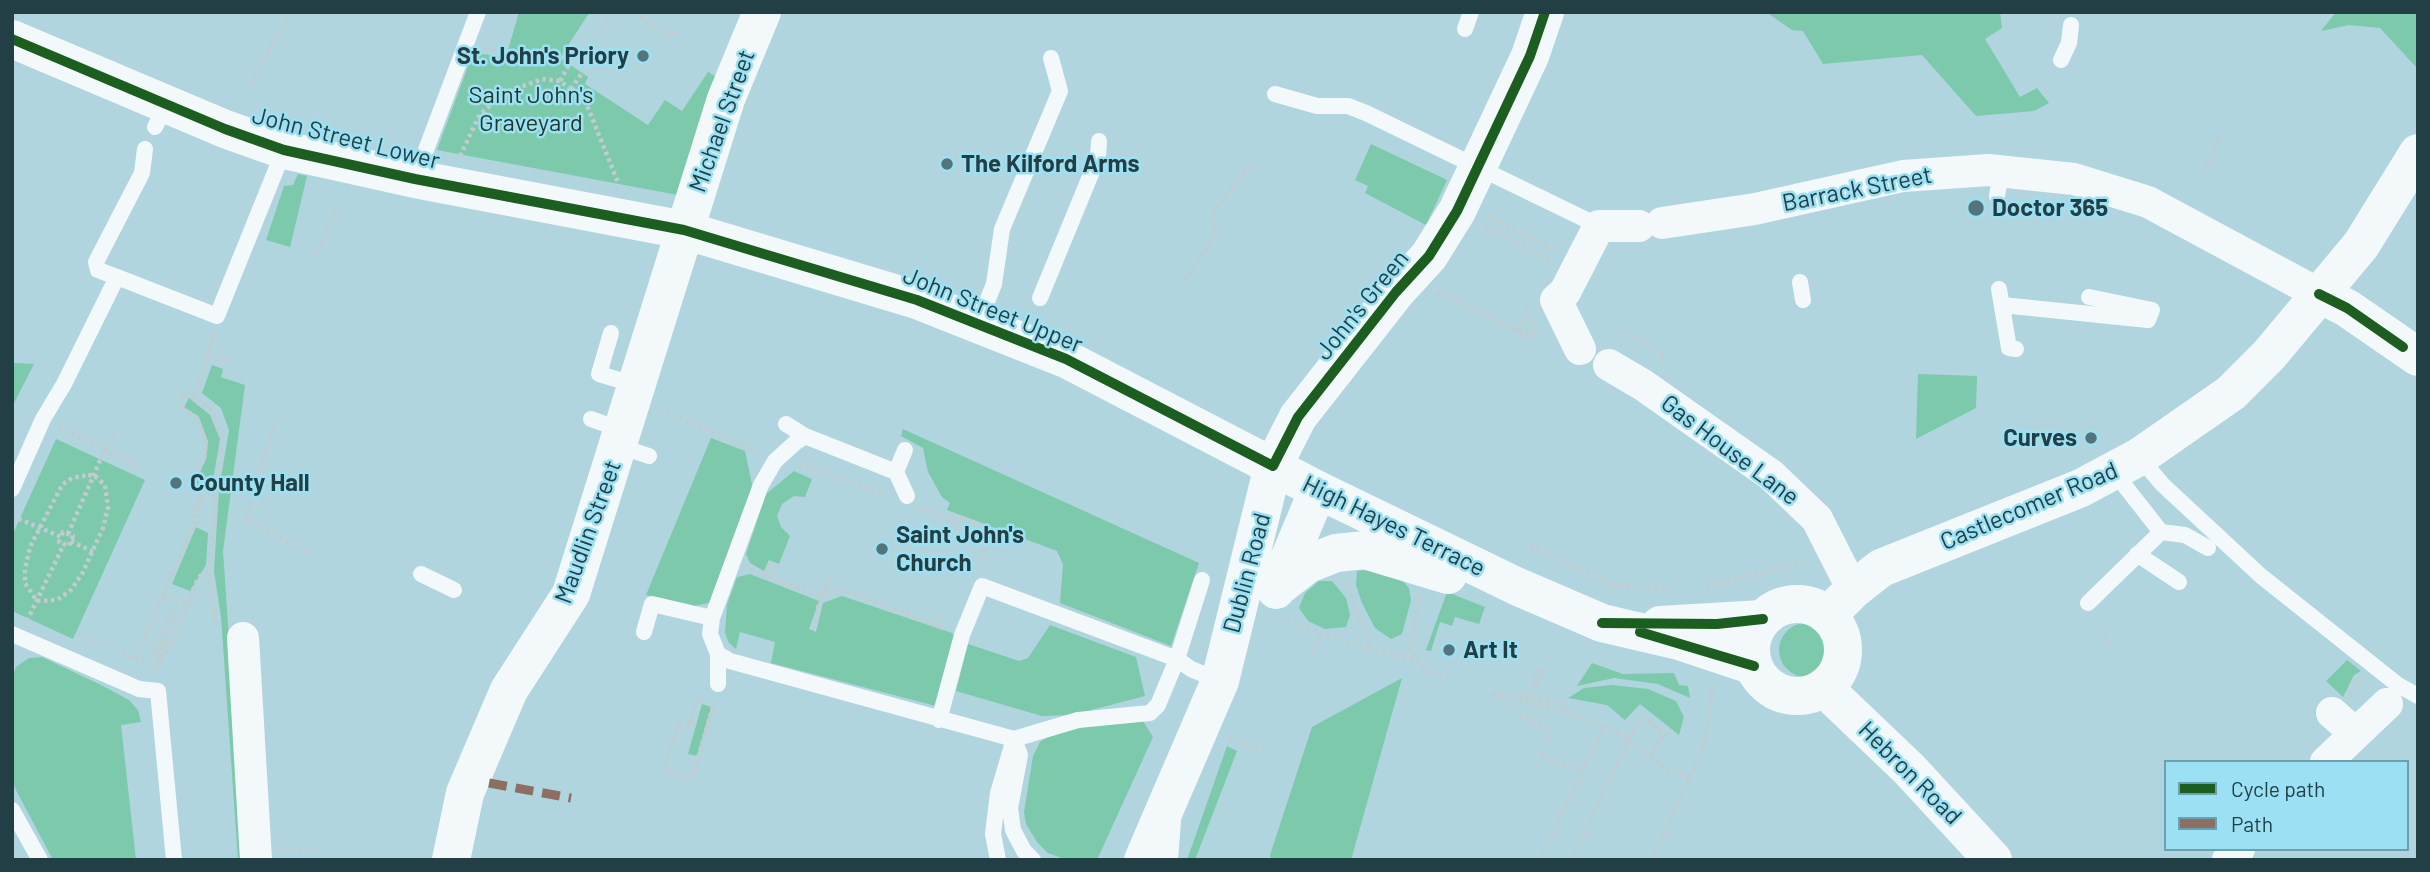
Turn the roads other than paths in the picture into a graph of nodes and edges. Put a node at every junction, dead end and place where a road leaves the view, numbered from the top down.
1 (478, 12) edge
2 (762, 12) edge
3 (1471, 12) edge
4 (1545, 12) edge
5 (2071, 24) dead end
6 (1465, 29) dead end
7 (22, 49) edge
8 (1051, 58) dead end
9 (2061, 60) dead end
10 (1275, 94) dead end
11 (1099, 141) dead end
12 (145, 149) dead end
13 (2418, 153) edge
14 (277, 165) junction
15 (1479, 168) junction
16 (415, 179) junction
17 (2418, 184) edge
18 (1599, 226) junction
19 (684, 230) junction
20 (2368, 235) junction
21 (117, 276) junction
22 (1800, 282) dead end
23 (2319, 294) junction
24 (1040, 298) dead end
25 (2089, 298) dead end
26 (1803, 300) dead end
27 (978, 324) junction
28 (611, 334) dead end
29 (2411, 347) edge
30 (1580, 349) dead end
31 (2016, 349) dead end
32 (1609, 365) dead end
33 (638, 386) junction
34 (786, 424) dead end
35 (805, 436) junction
36 (905, 450) dead end
37 (2126, 464) junction
38 (1273, 466) junction
39 (896, 472) junction
40 (12, 489) edge
41 (1318, 489) junction
42 (905, 500) road end
43 (2161, 532) junction
44 (2208, 548) dead end
45 (2137, 554) junction
46 (421, 574) dead end
47 (1202, 580) dead end
48 (2179, 582) dead end
49 (1516, 586) junction
50 (454, 590) dead end
51 (1840, 602) junction
52 (2088, 603) dead end
53 (1282, 604) junction
54 (712, 618) junction
55 (1763, 619) junction
56 (1602, 622) junction
57 (644, 632) dead end
58 (243, 638) dead end
59 (14, 639) edge
60 (718, 654) junction
61 (1177, 659) junction
62 (1754, 666) junction
63 (1220, 681) junction
64 (718, 684) dead end
65 (1824, 688) junction
66 (2418, 696) edge
67 (2387, 704) dead end
68 (939, 720) junction
69 (1014, 739) junction
70 (2327, 760) edge
71 (1176, 788) junction
72 (12, 810) edge
73 (40, 860) edge
74 (174, 860) edge
75 (256, 860) edge
76 (451, 860) edge
77 (998, 860) edge
78 (1033, 860) edge
79 (1143, 860) edge
80 (1170, 860) edge
81 (1993, 860) edge

1 - 16 lane
2 - 19 main road, Michael Street
3 - 6 lane
4 - 15 main road, John's Green
5 - 9 lane
7 - 14 main road, John Street Lower
8 - 27 lane
10 - 15 lane
11 - 24 lane
12 - 21 lane
13 - 20 main road, Castlecomer Road
14 - 16 main road, John Street Lower
14 - 21 lane
15 - 18 lane
15 - 38 main road, John's Green
16 - 19 main road, John Street Lower
17 - 20 main road, Castlecomer Road
18 - 23 street, Barrack Street
18 - 30 street
19 - 27 main road, John Street Upper
19 - 33 main road, Maudlin Street
20 - 23 main road, Castlecomer Road
21 - 40 lane
22 - 26 lane
23 - 29 main road
23 - 37 main road, Castlecomer Road
25 - 31 lane
27 - 38 main road, John Street Upper
28 - 33 lane
32 - 51 street, Gas House Lane
33 - 76 main road, Maudlin Street
34 - 35 lane
35 - 39 lane
35 - 54 lane
36 - 39 lane
37 - 43 lane
37 - 51 main road, Castlecomer Road
37 - 66 lane
38 - 41 main road, High Hayes Terrace
38 - 63 main road, Dublin Road
39 - 42 lane
41 - 49 main road, High Hayes Terrace
41 - 53 main road, Dublin Road
43 - 44 lane
43 - 45 lane
45 - 48 lane
45 - 52 lane
46 - 50 lane
47 - 61 lane
49 - 53 main road
49 - 56 main road
51 - 55 main road
51 - 65 main road
53 - 63 main road, Dublin Road
54 - 57 lane
54 - 60 lane
55 - 56 main road
55 - 62 main road
56 - 62 main road
58 - 75 street
59 - 74 lane
60 - 64 lane
60 - 68 lane
61 - 63 lane
61 - 68 lane
61 - 69 lane
62 - 65 main road
63 - 71 main road, Dublin Road
65 - 81 main road, Hebron Road
67 - 70 street
68 - 69 lane
69 - 77 lane
69 - 78 lane
71 - 79 main road, Dublin Road
71 - 80 lane
72 - 73 lane

